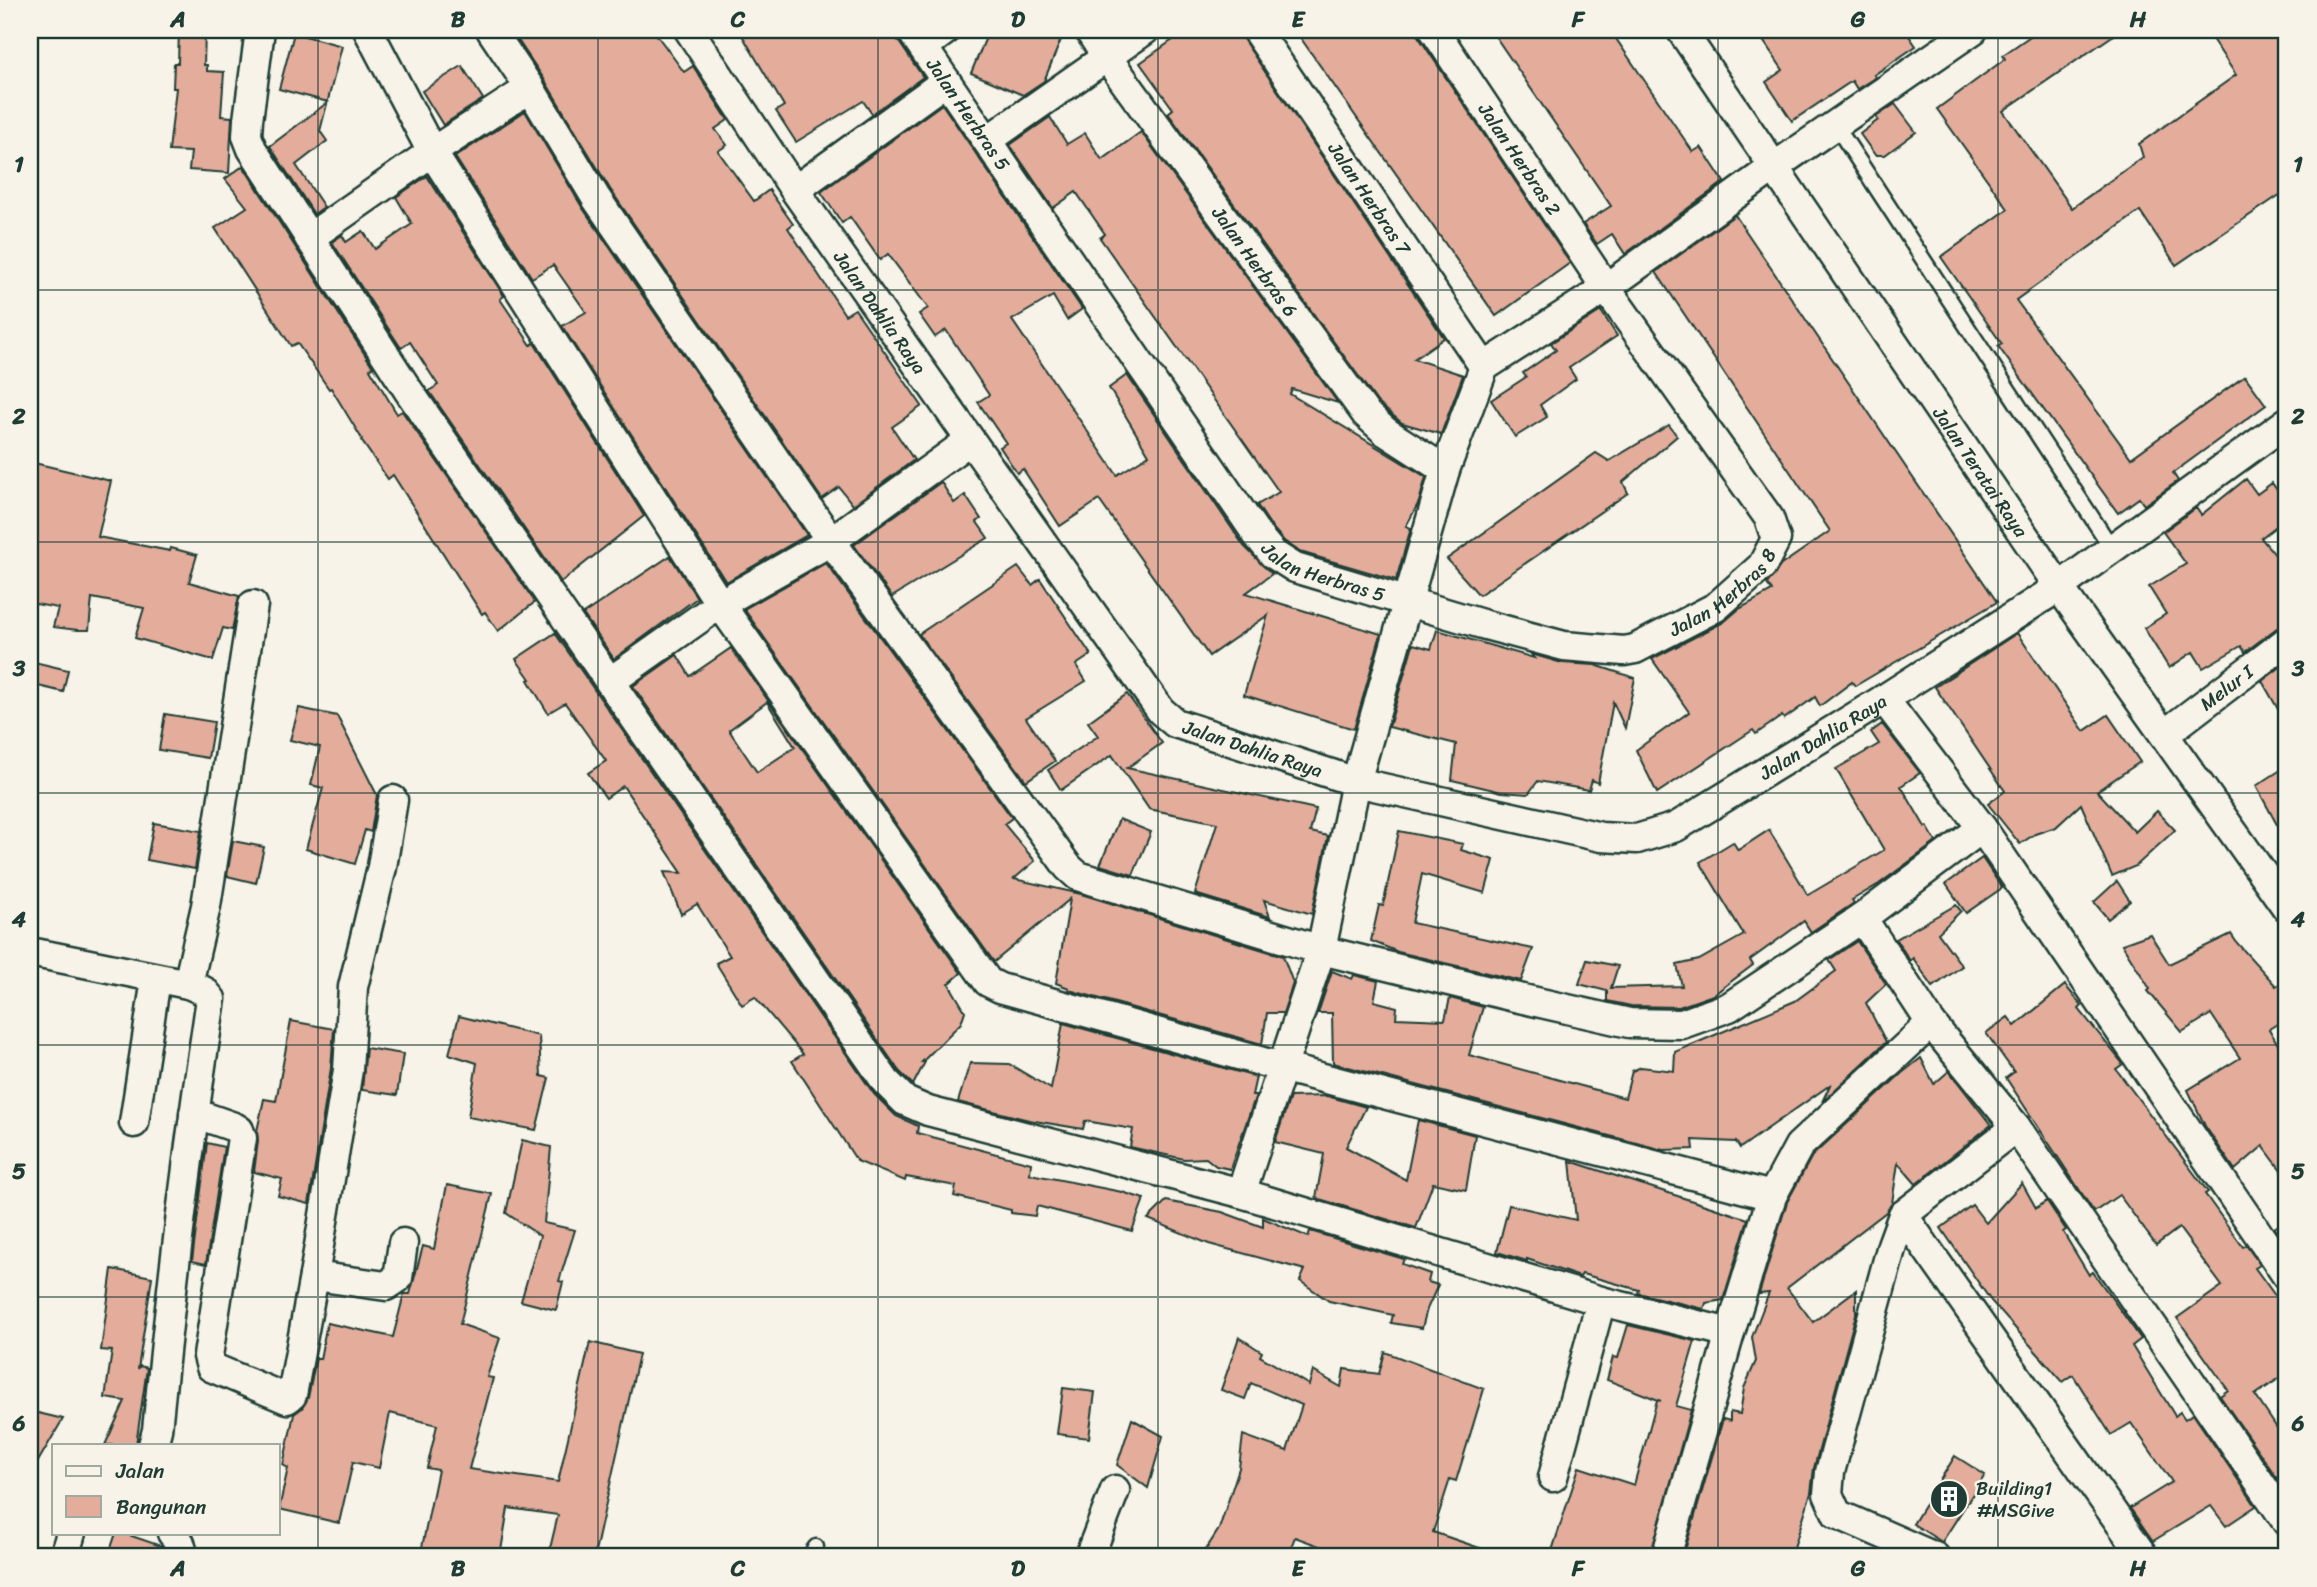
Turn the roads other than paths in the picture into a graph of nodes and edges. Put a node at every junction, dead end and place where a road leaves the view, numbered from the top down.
1 (260, 30) edge
2 (368, 30) edge
3 (491, 30) edge
4 (689, 30) edge
5 (946, 30) edge
6 (1089, 30) edge
7 (1145, 30) edge
8 (1255, 30) edge
9 (1434, 30) edge
10 (1681, 30) edge
11 (1973, 30) edge
12 (917, 38) edge
13 (1106, 56) junction
14 (946, 81) junction
15 (530, 88) junction
16 (1836, 126) junction
17 (988, 140) junction
18 (432, 152) junction
19 (1774, 167) junction
20 (795, 190) junction
21 (309, 238) junction
22 (1606, 288) junction
23 (1484, 367) junction
24 (2287, 422) edge
25 (969, 441) junction
26 (1445, 470) junction
27 (831, 541) junction
28 (2113, 550) junction
29 (2059, 587) junction
30 (1409, 601) junction
31 (720, 604) junction
32 (253, 605) dead end
33 (2287, 641) edge
34 (611, 681) junction
35 (1884, 699) junction
36 (2165, 734) junction
37 (1356, 782) junction
38 (393, 800) dead end
39 (1982, 828) junction
40 (2287, 908) edge
41 (1862, 918) junction
42 (1321, 950) junction
43 (30, 952) edge
44 (156, 979) junction
45 (188, 984) junction
46 (1931, 1023) junction
47 (1281, 1067) junction
48 (194, 1113) junction
49 (134, 1123) dead end
50 (2016, 1128) junction
51 (1241, 1193) junction
52 (1772, 1195) junction
53 (1903, 1215) junction
54 (403, 1243) dead end
55 (314, 1276) junction
56 (2287, 1276) edge
57 (1601, 1301) junction
58 (1730, 1333) junction
59 (153, 1444) edge
60 (1553, 1477) dead end
61 (1115, 1490) dead end
62 (2287, 1522) edge
63 (71, 1534) edge
64 (173, 1534) edge
65 (64, 1557) edge
66 (184, 1557) edge
67 (1089, 1557) edge
68 (1666, 1557) edge
69 (1931, 1557) edge
70 (2144, 1557) edge

1 - 21 street
2 - 18 street
3 - 15 street
4 - 20 street, Jalan Dahlia Raya
5 - 12 street
6 - 13 street, Jalan Herbras 6
7 - 13 street
8 - 23 street, Jalan Herbras 7
9 - 22 street, Jalan Herbras 2
10 - 19 street, Jalan Teratai Raya
11 - 16 street
12 - 14 street, Jalan Herbras 5
13 - 17 street
13 - 26 street, Jalan Herbras 6
14 - 17 street, Jalan Herbras 5
14 - 20 street
15 - 18 street
15 - 27 street
16 - 19 street
16 - 28 lane
17 - 30 street, Jalan Herbras 5
18 - 21 street
18 - 31 street
19 - 22 street
19 - 29 street, Jalan Teratai Raya
20 - 25 street, Jalan Dahlia Raya
21 - 34 street
22 - 23 street
22 - 30 street, Jalan Herbras 8
23 - 26 street, Jalan Herbras 5
24 - 28 street, Jalan Dahlia Raya
25 - 27 street
25 - 37 street, Jalan Dahlia Raya
26 - 30 street, Jalan Herbras 5
27 - 31 street
27 - 42 street
28 - 29 street, Jalan Dahlia Raya
29 - 35 street, Jalan Dahlia Raya
29 - 36 street, Jalan Teratai Raya
30 - 37 street
31 - 34 street
31 - 47 street
32 - 45 street
33 - 36 street, Melur I
34 - 51 street
35 - 37 street, Jalan Dahlia Raya
35 - 39 street
36 - 40 street, Jalan Teratai Raya
37 - 42 street
38 - 55 street
39 - 41 street
39 - 56 street
41 - 42 street
41 - 46 street
42 - 47 street
43 - 44 street
44 - 45 street
44 - 49 street
45 - 48 street
46 - 50 street
46 - 52 street
47 - 51 street
47 - 52 street
48 - 55 street
48 - 59 street
50 - 53 street
50 - 62 street
51 - 57 street
52 - 58 street
53 - 69 street
53 - 70 street
54 - 55 street
57 - 58 street
57 - 60 street
58 - 68 street
61 - 67 street
63 - 65 street
64 - 66 street

